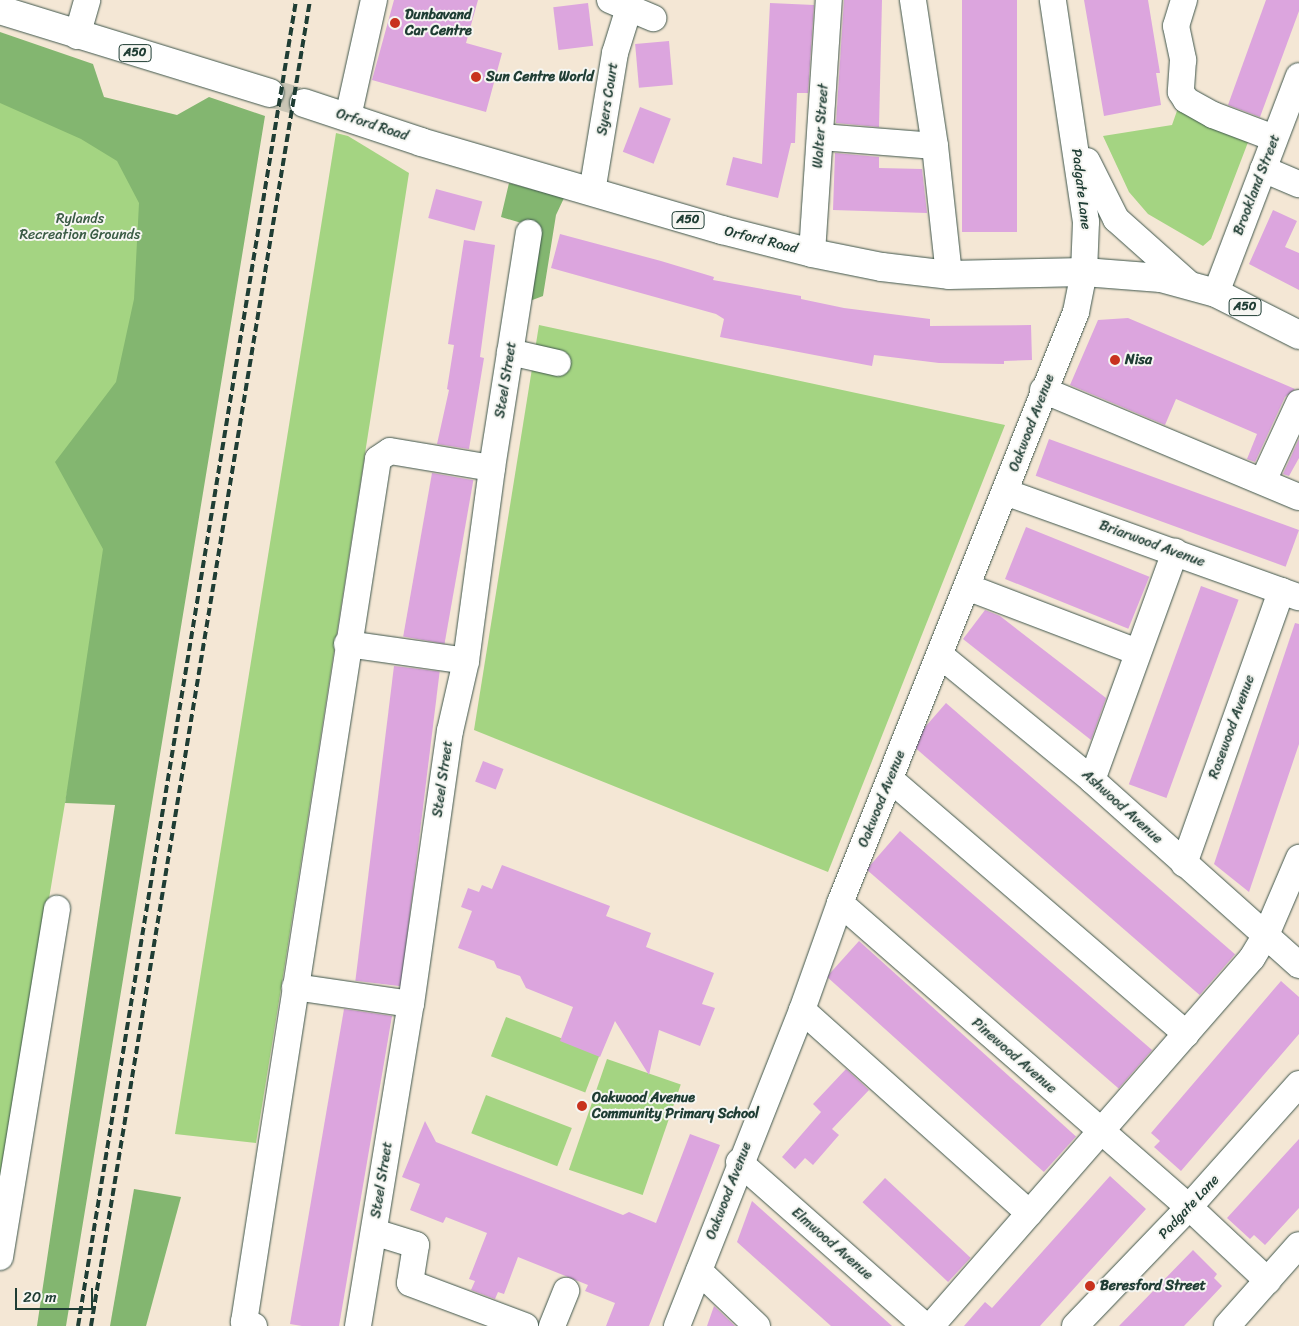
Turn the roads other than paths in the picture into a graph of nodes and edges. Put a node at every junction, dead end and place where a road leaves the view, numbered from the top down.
1 (87, 0) edge
2 (374, 0) edge
3 (829, 0) edge
4 (914, 0) edge
5 (1053, 0) edge
6 (1184, 0) edge
7 (619, 4) edge
8 (0, 10) edge
9 (653, 18) dead end
10 (77, 36) junction
11 (1299, 76) edge
12 (270, 93) tunnel mouth
13 (304, 103) tunnel mouth
14 (348, 117) junction
15 (1073, 128) junction
16 (821, 137) junction
17 (1274, 138) junction
18 (935, 146) junction
19 (1263, 169) junction
20 (1299, 184) edge
21 (592, 192) junction
22 (529, 233) dead end
23 (812, 253) junction
24 (1084, 272) junction
25 (949, 275) junction
26 (1189, 284) junction
27 (1216, 293) junction
28 (1299, 335) edge
29 (510, 352) junction
30 (558, 363) dead end
31 (1043, 390) junction
32 (1299, 403) edge
33 (492, 468) junction
34 (1262, 481) junction
35 (1005, 492) junction
36 (1299, 497) edge
37 (1176, 552) junction
38 (967, 587) junction
39 (1290, 594) edge
40 (348, 644) junction
41 (1137, 652) junction
42 (940, 655) junction
43 (466, 661) junction
44 (890, 779) junction
45 (1092, 780) junction
46 (1299, 858) edge
47 (1184, 864) junction
48 (840, 902) junction
49 (57, 909) dead end
50 (1266, 935) junction
51 (1299, 965) edge
52 (295, 987) junction
53 (411, 1004) junction
54 (802, 1010) junction
55 (1186, 1034) junction
56 (1299, 1084) edge
57 (1101, 1132) junction
58 (739, 1162) junction
59 (1190, 1207) junction
60 (1029, 1213) junction
61 (374, 1232) junction
62 (1299, 1245) edge
63 (0, 1257) edge
64 (699, 1271) junction
65 (1268, 1281) junction
66 (566, 1291) dead end
67 (254, 1326) edge
68 (358, 1326) edge
69 (525, 1326) edge
70 (552, 1326) edge
71 (677, 1326) edge
72 (757, 1326) edge
73 (925, 1326) edge
74 (932, 1326) edge
75 (1075, 1326) edge
76 (1227, 1326) edge

1 - 10 street
2 - 14 street
3 - 16 street, Walter Street
4 - 18 street
5 - 15 street, Padgate Lane
6 - 17 street
7 - 9 street, Syers Court
7 - 21 street, Syers Court
8 - 10 main road, A50
10 - 12 main road, A50
11 - 17 street, Brookland Street
13 - 14 main road, Orford Road / A50
14 - 21 main road, Orford Road / A50
15 - 24 street, Padgate Lane
15 - 26 street
16 - 18 street
16 - 23 street, Walter Street
17 - 19 street, Brookland Street
18 - 25 street
19 - 20 street
19 - 27 street, Brookland Street
21 - 23 main road, Orford Road / A50
22 - 29 street, Steel Street
23 - 25 main road, Orford Road / A50
24 - 25 main road, Orford Road / A50
24 - 26 main road, A50
24 - 31 street, Oakwood Avenue
26 - 27 main road, A50
27 - 28 main road, A50
29 - 30 street
29 - 33 street, Steel Street
31 - 34 street
31 - 35 street, Oakwood Avenue
32 - 34 street
33 - 40 street
33 - 43 street, Steel Street
34 - 36 street
35 - 37 street, Briarwood Avenue
35 - 38 street, Oakwood Avenue
37 - 39 street, Briarwood Avenue
37 - 41 street
38 - 41 street
38 - 42 street, Oakwood Avenue
39 - 47 street, Rosewood Avenue
40 - 43 street
40 - 52 street
41 - 45 street
42 - 44 street, Oakwood Avenue
42 - 45 street, Ashwood Avenue
43 - 53 street, Steel Street
44 - 48 street, Oakwood Avenue
44 - 55 street
45 - 47 street, Ashwood Avenue
46 - 50 street
47 - 50 street, Ashwood Avenue
48 - 54 street, Oakwood Avenue
48 - 57 street, Pinewood Avenue
49 - 63 street
50 - 51 street, Ashwood Avenue
50 - 55 street
52 - 53 street
52 - 67 street
53 - 61 street, Steel Street
54 - 58 street, Oakwood Avenue
54 - 60 street
55 - 57 street
56 - 59 street, Padgate Lane
57 - 59 street, Pinewood Avenue
57 - 60 street
58 - 64 street, Oakwood Avenue
58 - 73 street, Elmwood Avenue
59 - 65 street, Pinewood Avenue
59 - 75 street, Padgate Lane
60 - 74 street
61 - 68 street, Steel Street
61 - 69 street
62 - 65 street
64 - 71 street, Oakwood Avenue
64 - 72 street
65 - 76 street
66 - 70 street

